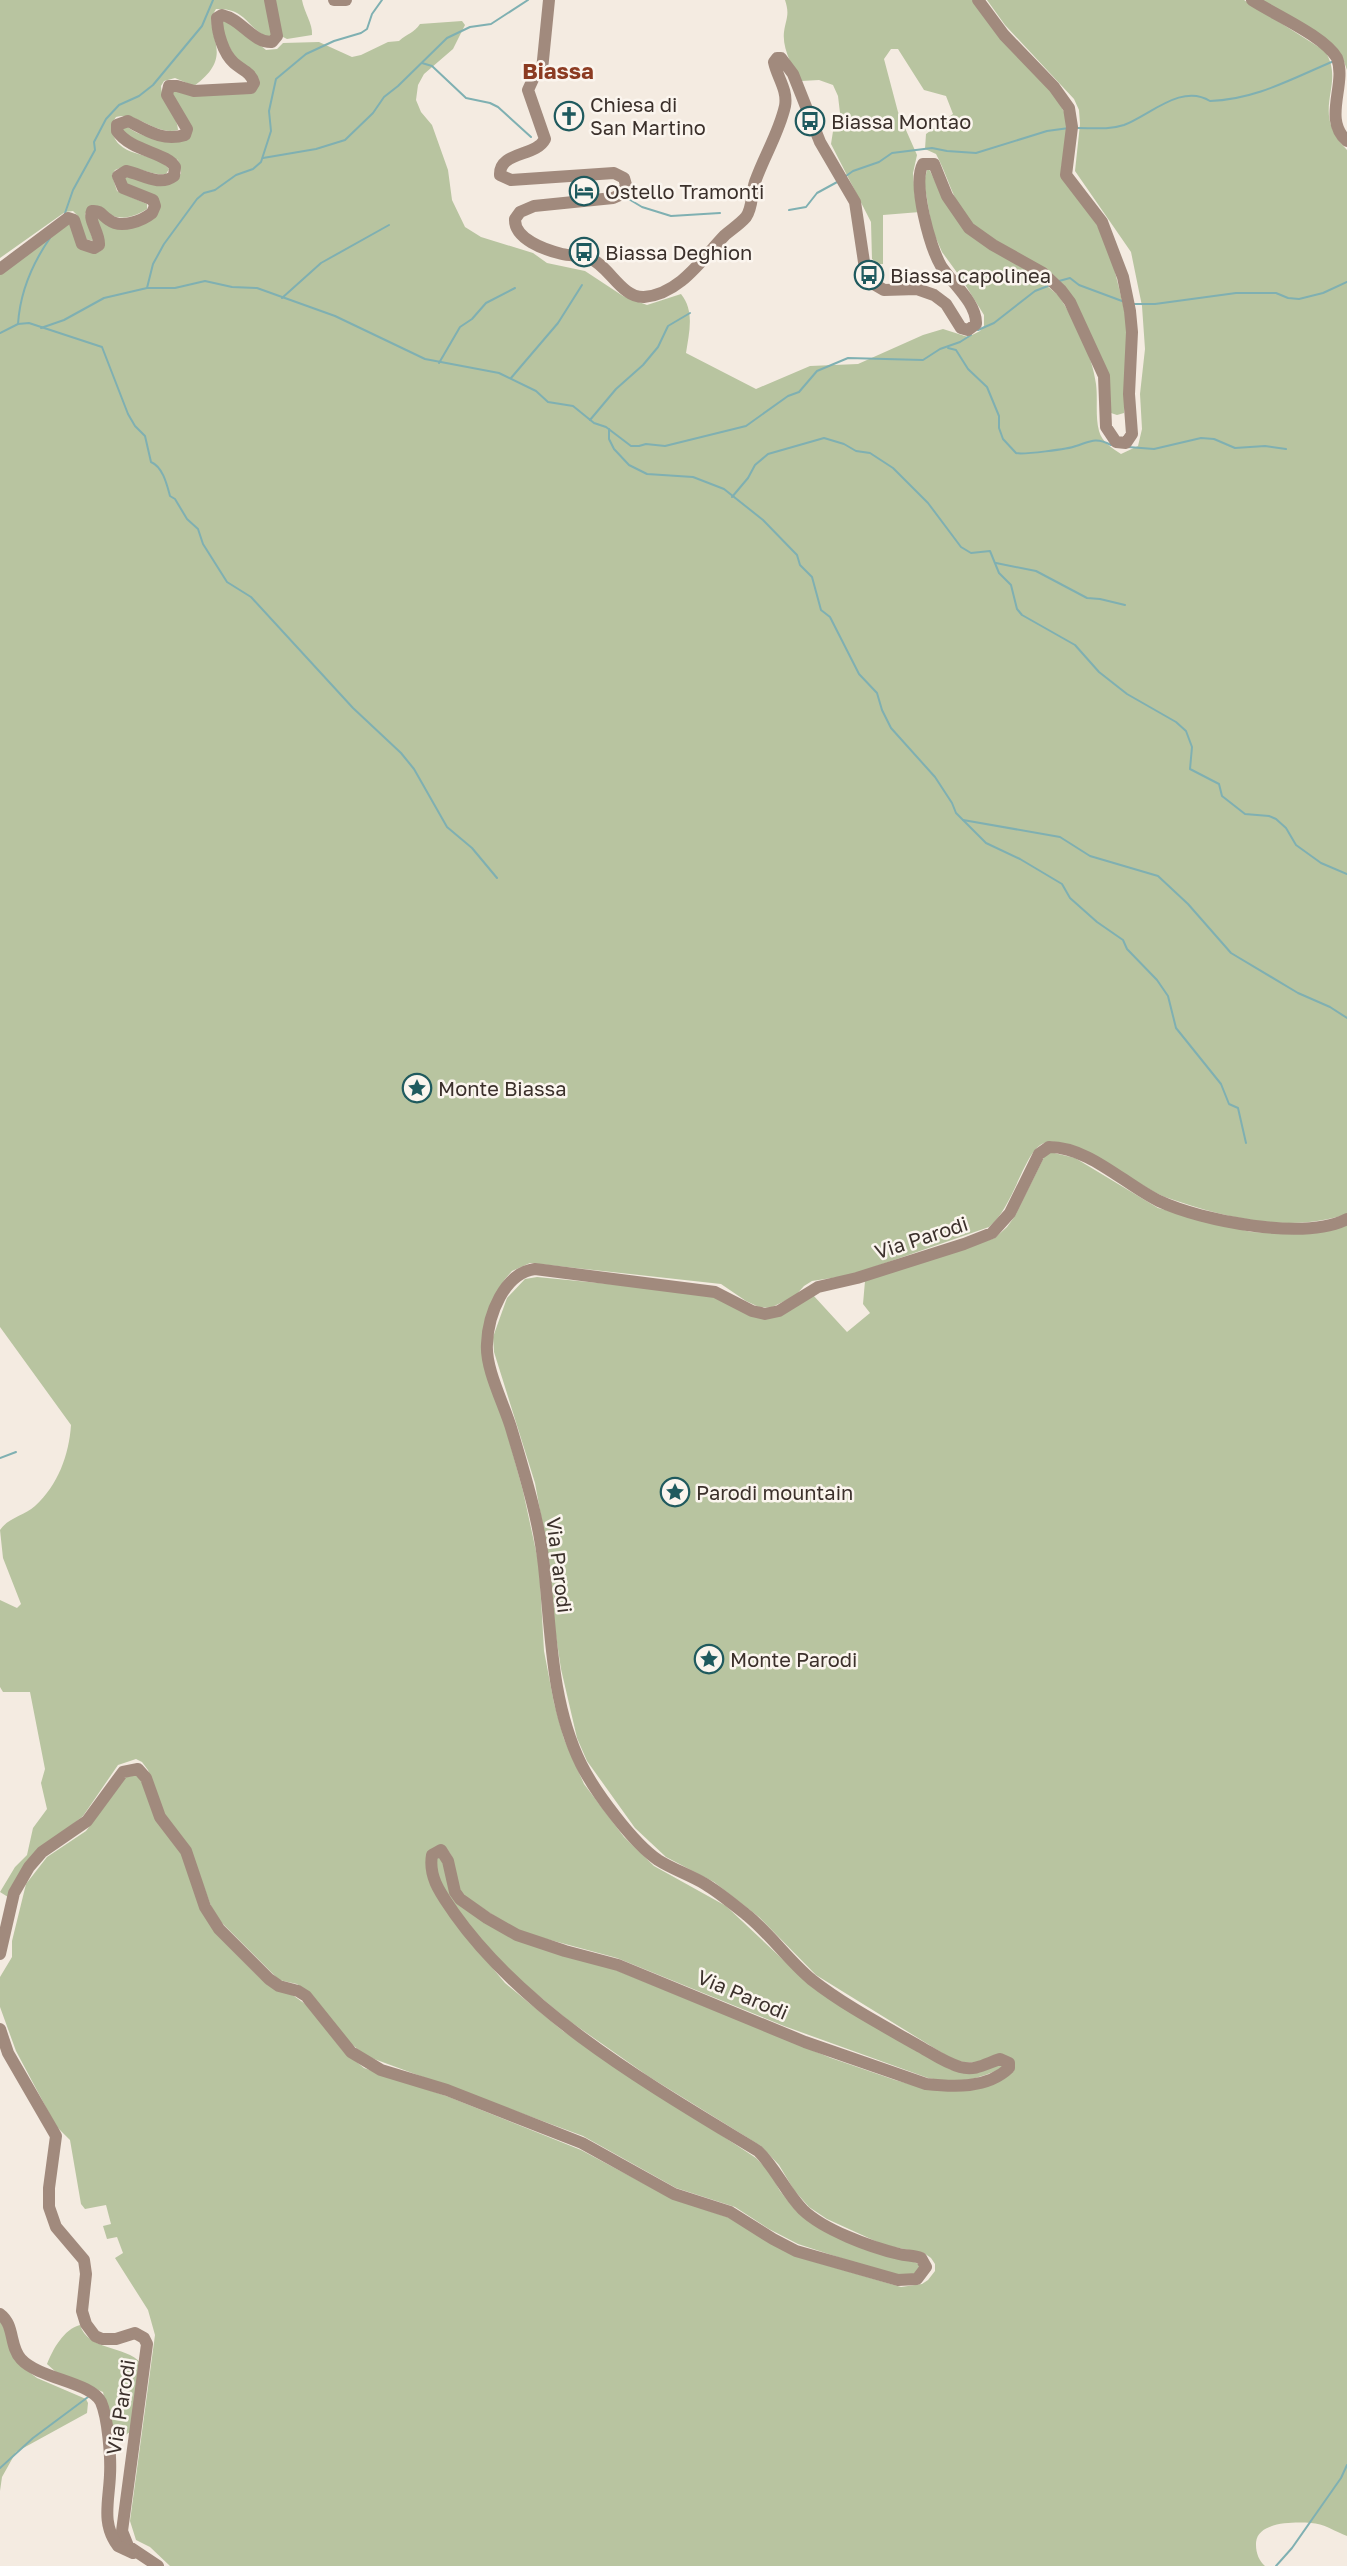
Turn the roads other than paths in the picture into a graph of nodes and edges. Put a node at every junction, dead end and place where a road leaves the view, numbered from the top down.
1 (270, 0) edge
2 (334, 0) edge
3 (346, 0) edge
4 (549, 0) edge
5 (978, 0) edge
6 (1252, 0) edge
7 (1347, 141) edge
8 (0, 269) edge
9 (1347, 1219) edge
10 (0, 1954) edge
11 (0, 2029) edge
12 (0, 2313) edge
13 (137, 2553) junction
14 (158, 2566) edge

1 - 8 street
2 - 3 street
4 - 5 street
6 - 7 street
9 - 10 street, Via Parodi
11 - 13 street, Via Parodi
12 - 13 street
13 - 14 street, Via Parodi

